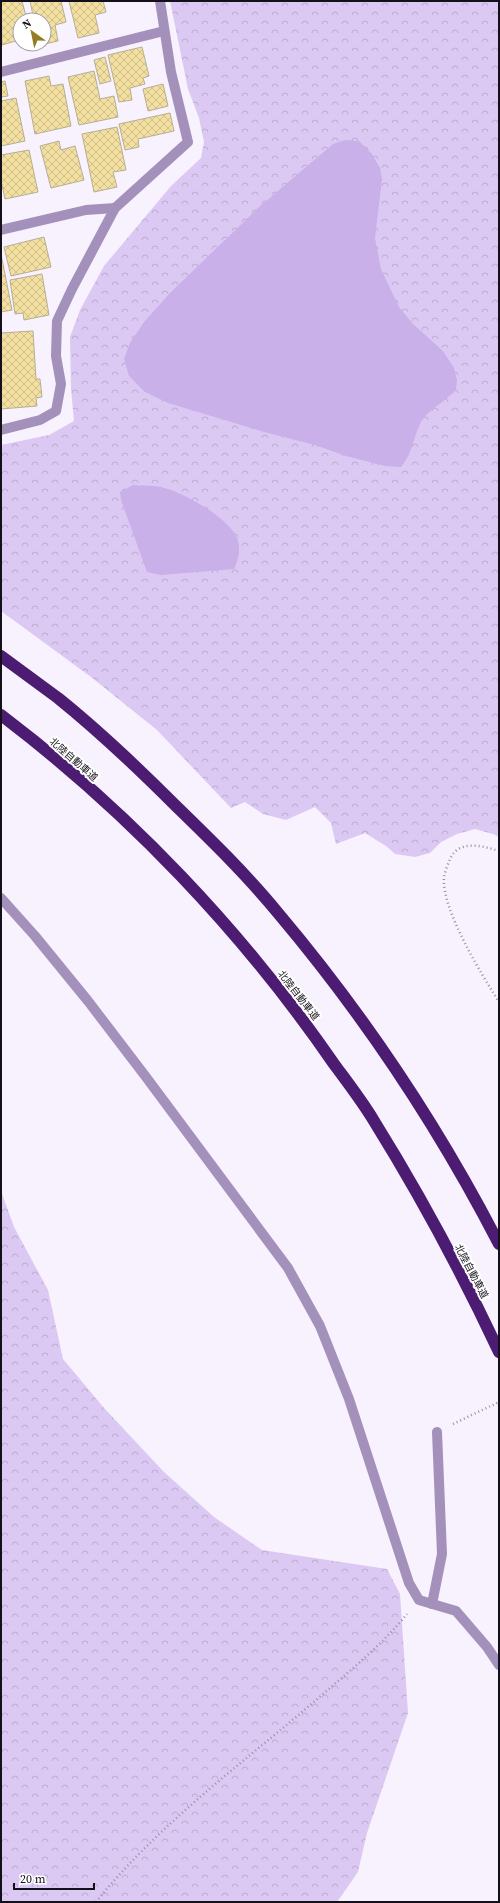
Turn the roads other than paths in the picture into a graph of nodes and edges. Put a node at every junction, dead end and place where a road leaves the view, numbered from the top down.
1 (160, 1) edge
2 (164, 31) junction
3 (1, 72) edge
4 (115, 208) junction
5 (1, 230) edge
6 (1, 430) edge
7 (1, 656) edge
8 (1, 715) edge
9 (1, 898) edge
10 (499, 1244) edge
11 (499, 1352) edge
12 (436, 1432) road end
13 (432, 1604) junction
14 (499, 1665) edge

1 - 2 street
2 - 3 street
2 - 4 street
4 - 5 street
4 - 6 street
7 - 10 highway
8 - 11 highway, 北陸自動車道
9 - 13 street
12 - 13 street
13 - 14 street

